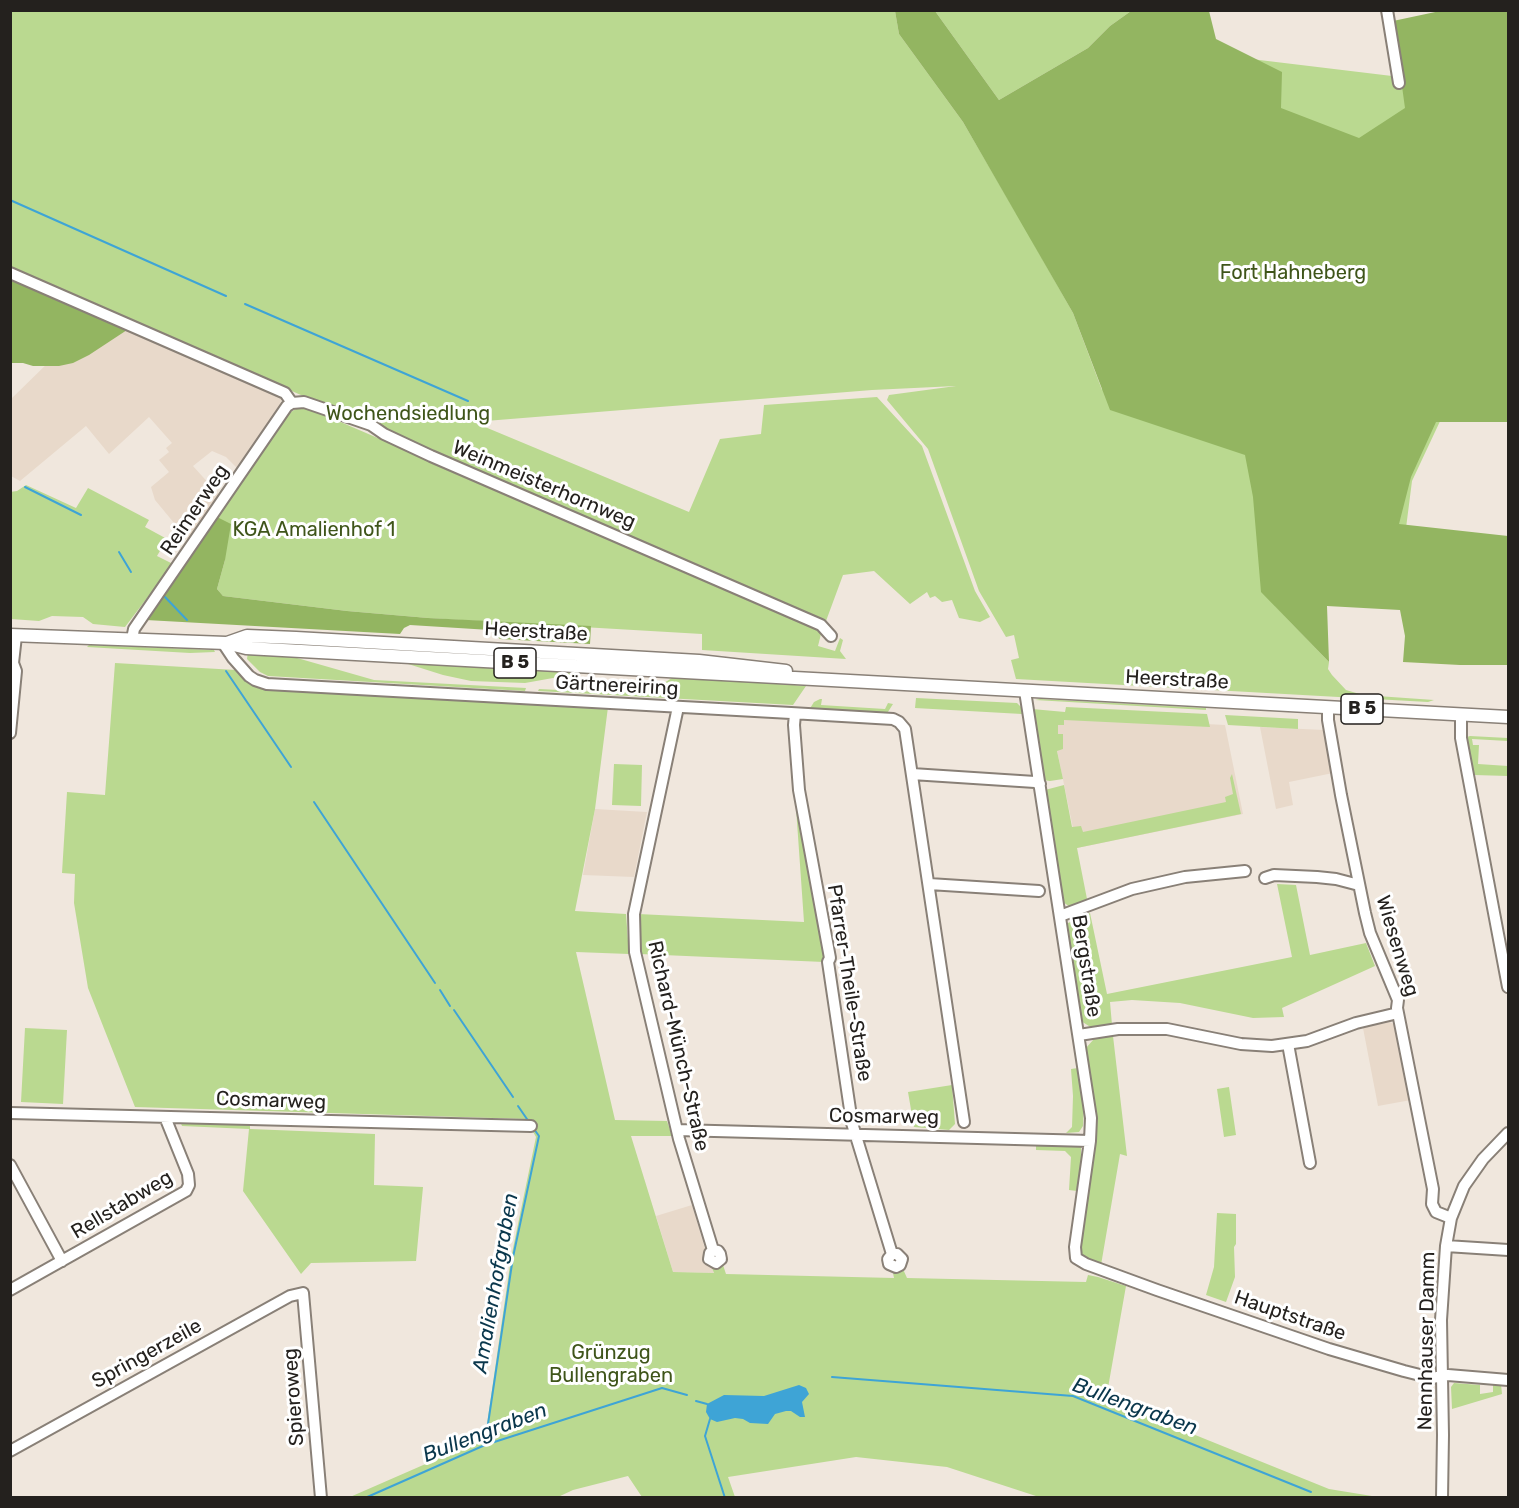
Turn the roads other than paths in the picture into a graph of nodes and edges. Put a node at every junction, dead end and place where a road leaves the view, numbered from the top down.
1 (1386, 10) edge
2 (1399, 82) dead end
3 (10, 273) edge
4 (292, 403) junction
5 (13, 635) edge
6 (831, 636) dead end
7 (132, 639) junction
8 (225, 643) junction
9 (1025, 691) junction
10 (678, 707) junction
11 (1328, 708) junction
12 (795, 714) junction
13 (1461, 715) junction
14 (1509, 717) edge
15 (10, 733) edge
16 (912, 774) junction
17 (1040, 784) junction
18 (1245, 871) dead end
19 (1265, 878) dead end
20 (929, 884) junction
21 (1359, 885) junction
22 (1039, 891) dead end
23 (1060, 916) junction
24 (1509, 987) edge
25 (1398, 1013) junction
26 (1079, 1035) junction
27 (1288, 1044) junction
28 (10, 1113) edge
29 (165, 1117) junction
30 (964, 1122) dead end
31 (531, 1126) dead end
32 (677, 1130) junction
33 (1509, 1133) edge
34 (855, 1135) junction
35 (1090, 1141) junction
36 (1310, 1162) dead end
37 (10, 1165) edge
38 (1451, 1218) junction
39 (1446, 1246) junction
40 (1075, 1247) joint
41 (713, 1250) dead end
42 (1509, 1250) edge
43 (892, 1254) dead end
44 (62, 1261) junction
45 (10, 1290) edge
46 (303, 1293) joint
47 (1442, 1376) junction
48 (1509, 1380) edge
49 (10, 1451) edge
50 (321, 1497) edge
51 (1442, 1497) edge

1 - 2 street
3 - 4 street, Weinmeisterhornweg
4 - 6 street, Weinmeisterhornweg
4 - 7 street, Reimerweg
5 - 7 main road, Heerstraße / B 5
5 - 15 street
7 - 8 main road, Heerstraße / B 5
8 - 9 main road, Heerstraße / B 5
8 - 10 street, Gärtnereiring
9 - 11 main road, Heerstraße / B 5
9 - 17 street, Bergstraße
10 - 12 street, Gärtnereiring
10 - 32 street, Richard-Münch-Straße
11 - 13 main road, Heerstraße / B 5
11 - 21 street, Wiesenweg
12 - 16 street, Gärtnereiring
12 - 34 street, Pfarrer-Theile-Straße
13 - 14 main road, Heerstraße / B 5
13 - 24 street
16 - 17 street
16 - 20 street, Gärtnereiring
17 - 23 street, Bergstraße
18 - 23 street
19 - 21 street
20 - 22 street
20 - 30 street, Gärtnereiring
21 - 25 street, Wiesenweg
23 - 26 street, Bergstraße
25 - 27 street
25 - 38 street, Wiesenweg
26 - 27 street
26 - 35 street, Bergstraße
27 - 36 street
28 - 29 street, Cosmarweg
29 - 31 street, Cosmarweg
29 - 44 street, Rellstabweg
32 - 34 street, Cosmarweg
32 - 41 street, Richard-Münch-Straße
33 - 38 street, Nennhauser Damm
34 - 35 street, Cosmarweg
34 - 43 street, Pfarrer-Theile-Straße
35 - 40 street, Bergstraße
37 - 44 street
38 - 39 street, Nennhauser Damm
39 - 42 street
39 - 47 street, Nennhauser Damm
40 - 47 street, Hauptstraße
44 - 45 street, Rellstabweg
46 - 49 street, Springerzeile
46 - 50 street, Spieroweg
47 - 48 street, Hauptstraße
47 - 51 street, Nennhauser Damm

